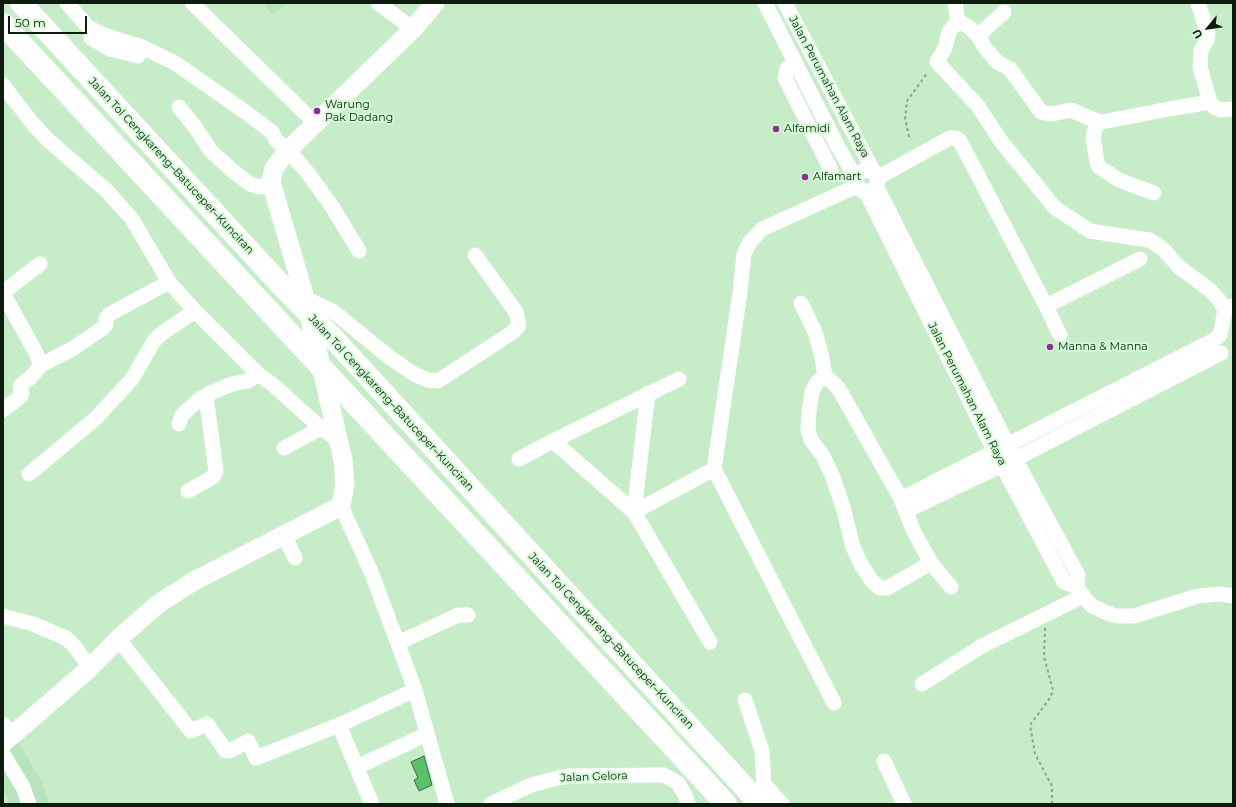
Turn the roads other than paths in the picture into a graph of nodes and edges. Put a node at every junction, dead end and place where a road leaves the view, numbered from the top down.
1 (21, 3) edge
2 (55, 3) edge
3 (67, 3) edge
4 (192, 3) edge
5 (378, 3) edge
6 (435, 3) edge
7 (765, 3) edge
8 (785, 3) edge
9 (955, 3) edge
10 (1198, 3) edge
11 (1004, 12) dead end
12 (958, 21) junction
13 (3, 24) edge
14 (414, 29) junction
15 (978, 36) junction
16 (794, 61) junction
17 (3, 85) edge
18 (1210, 102) junction
19 (817, 106) junction
20 (178, 107) dead end
21 (1233, 109) edge
22 (802, 114) junction
23 (1233, 115) edge
24 (1099, 122) junction
25 (315, 123) junction
26 (282, 145) junction
27 (838, 147) junction
28 (823, 155) junction
29 (831, 170) dead end
30 (270, 182) junction
31 (868, 182) junction
32 (1154, 193) dead end
33 (359, 251) dead end
34 (475, 256) dead end
35 (1140, 259) dead end
36 (40, 264) dead end
37 (169, 282) junction
38 (305, 298) junction
39 (801, 304) dead end
40 (1046, 306) junction
41 (1229, 308) edge
42 (195, 312) junction
43 (1060, 335) dead end
44 (1221, 353) dead end
45 (41, 365) junction
46 (258, 374) junction
47 (825, 377) junction
48 (679, 379) dead end
49 (648, 393) junction
50 (206, 396) junction
51 (3, 410) edge
52 (179, 424) dead end
53 (321, 428) junction
54 (337, 439) junction
55 (553, 441) junction
56 (284, 448) dead end
57 (1005, 455) junction
58 (519, 459) dead end
59 (714, 469) junction
60 (28, 474) dead end
61 (188, 491) dead end
62 (903, 505) junction
63 (341, 506) junction
64 (634, 512) junction
65 (284, 535) junction
66 (295, 558) dead end
67 (931, 563) junction
68 (951, 587) dead end
69 (1080, 592) junction
70 (1233, 596) edge
71 (468, 615) dead end
72 (3, 616) edge
73 (118, 640) junction
74 (710, 642) dead end
75 (398, 643) junction
76 (90, 668) junction
77 (922, 684) dead end
78 (415, 690) junction
79 (746, 700) dead end
80 (834, 703) dead end
81 (339, 725) junction
82 (6, 733) edge
83 (427, 734) junction
84 (3, 754) edge
85 (884, 761) dead end
86 (357, 767) junction
87 (370, 802) dead end
88 (29, 804) edge
89 (447, 804) edge
90 (491, 804) edge
91 (688, 804) edge
92 (726, 804) edge
93 (760, 804) edge
94 (782, 804) edge
95 (904, 804) edge

1 - 93 highway, Jalan Tol Cengkareng–Batuceper–Kunciran
2 - 26 street
3 - 26 street
4 - 25 street
5 - 14 street
6 - 14 main road
7 - 16 street, Jalan Perumahan Alam Raya
8 - 31 street, Jalan Perumahan Alam Raya
9 - 12 street
10 - 18 street
11 - 15 street
12 - 15 street
12 - 41 street
13 - 92 highway
14 - 25 main road
15 - 24 street
16 - 19 street, Jalan Perumahan Alam Raya
16 - 22 street
17 - 37 street
18 - 21 street
18 - 24 street
19 - 22 street
19 - 27 street, Jalan Perumahan Alam Raya
20 - 30 street
21 - 23 street
22 - 28 street
24 - 32 street
25 - 26 main road
26 - 30 main road
26 - 33 street
27 - 28 street
27 - 31 street, Jalan Perumahan Alam Raya
28 - 29 street
30 - 38 main road
31 - 40 street
31 - 57 street, Jalan Perumahan Alam Raya
31 - 59 street
34 - 38 street
35 - 40 street
36 - 45 street
37 - 42 street
37 - 45 street
38 - 54 main road
39 - 47 street
40 - 43 street
41 - 57 street
42 - 46 street
42 - 60 street
44 - 57 street
45 - 51 street
46 - 50 street
46 - 53 street
47 - 62 street
47 - 67 street
48 - 49 street
49 - 55 street
49 - 64 street
50 - 52 street
50 - 61 street
53 - 54 street
53 - 56 street
54 - 63 main road
55 - 58 street
55 - 64 street
57 - 62 street
57 - 69 street, Jalan Perumahan Alam Raya
59 - 64 street
59 - 80 street
62 - 67 street
63 - 65 main road
63 - 75 street
64 - 74 street
65 - 66 street
65 - 73 main road
67 - 68 street
69 - 70 street, Jalan Perumahan Alam Raya
69 - 77 street
71 - 75 street
72 - 76 street
73 - 76 main road
73 - 81 street
75 - 78 street
76 - 82 main road
78 - 81 street
78 - 83 street
79 - 94 street
81 - 86 street
83 - 86 street
83 - 89 street
84 - 88 street
85 - 95 street
86 - 87 street
90 - 91 street, Jalan Gelora

